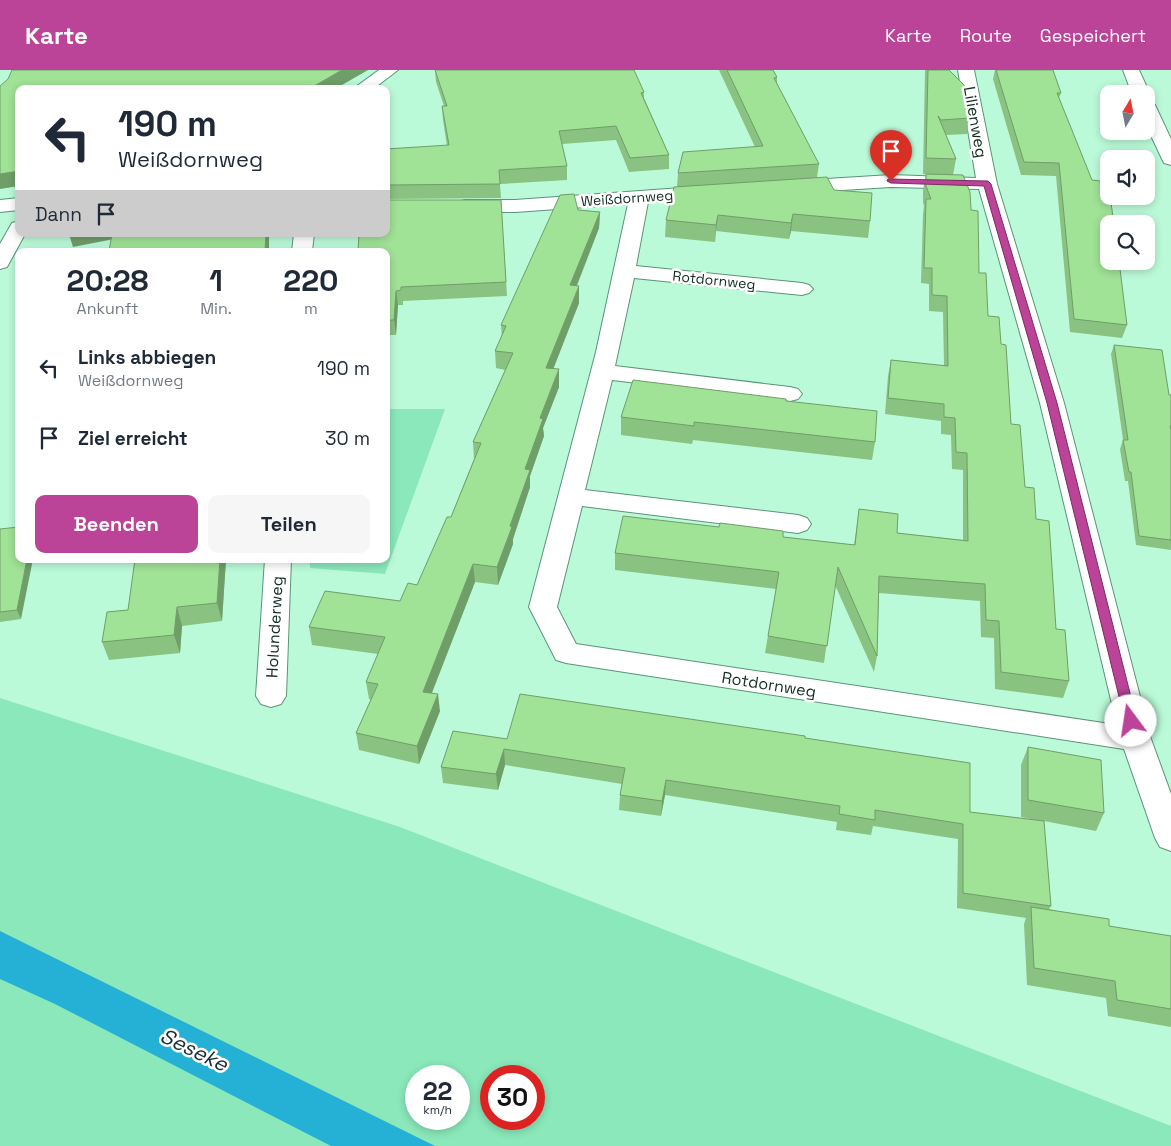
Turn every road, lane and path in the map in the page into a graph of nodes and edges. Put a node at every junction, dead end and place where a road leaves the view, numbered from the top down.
1 (390, 70) edge
2 (966, 70) edge
3 (1131, 70) edge
4 (367, 85) edge
5 (1137, 85) edge
6 (1155, 124) edge
7 (1171, 159) edge
8 (988, 184) junction
9 (779, 188) edge
10 (730, 191) edge
11 (639, 196) junction
12 (15, 204) edge
13 (0, 206) edge
14 (446, 206) edge
15 (15, 235) edge
16 (0, 263) edge
17 (626, 271) junction
18 (802, 290) dead end
19 (604, 372) junction
20 (790, 394) dead end
21 (571, 496) junction
22 (798, 524) dead end
23 (278, 563) edge
24 (270, 696) dead end
25 (1136, 739) junction
26 (1171, 838) edge

1 - 4 street
2 - 8 street, Lilienweg
3 - 5 street
6 - 7 street
8 - 9 street
8 - 25 street, Lilienweg
10 - 11 street, Weißdornweg
11 - 14 street, Weißdornweg
11 - 17 street, Rotdornweg
12 - 13 street
15 - 16 street
17 - 18 street, Rotdornweg
17 - 19 street, Rotdornweg
19 - 20 street
19 - 21 street, Rotdornweg
21 - 22 street
21 - 25 street, Rotdornweg
23 - 24 street, Holunderweg
25 - 26 street, Lilienweg

